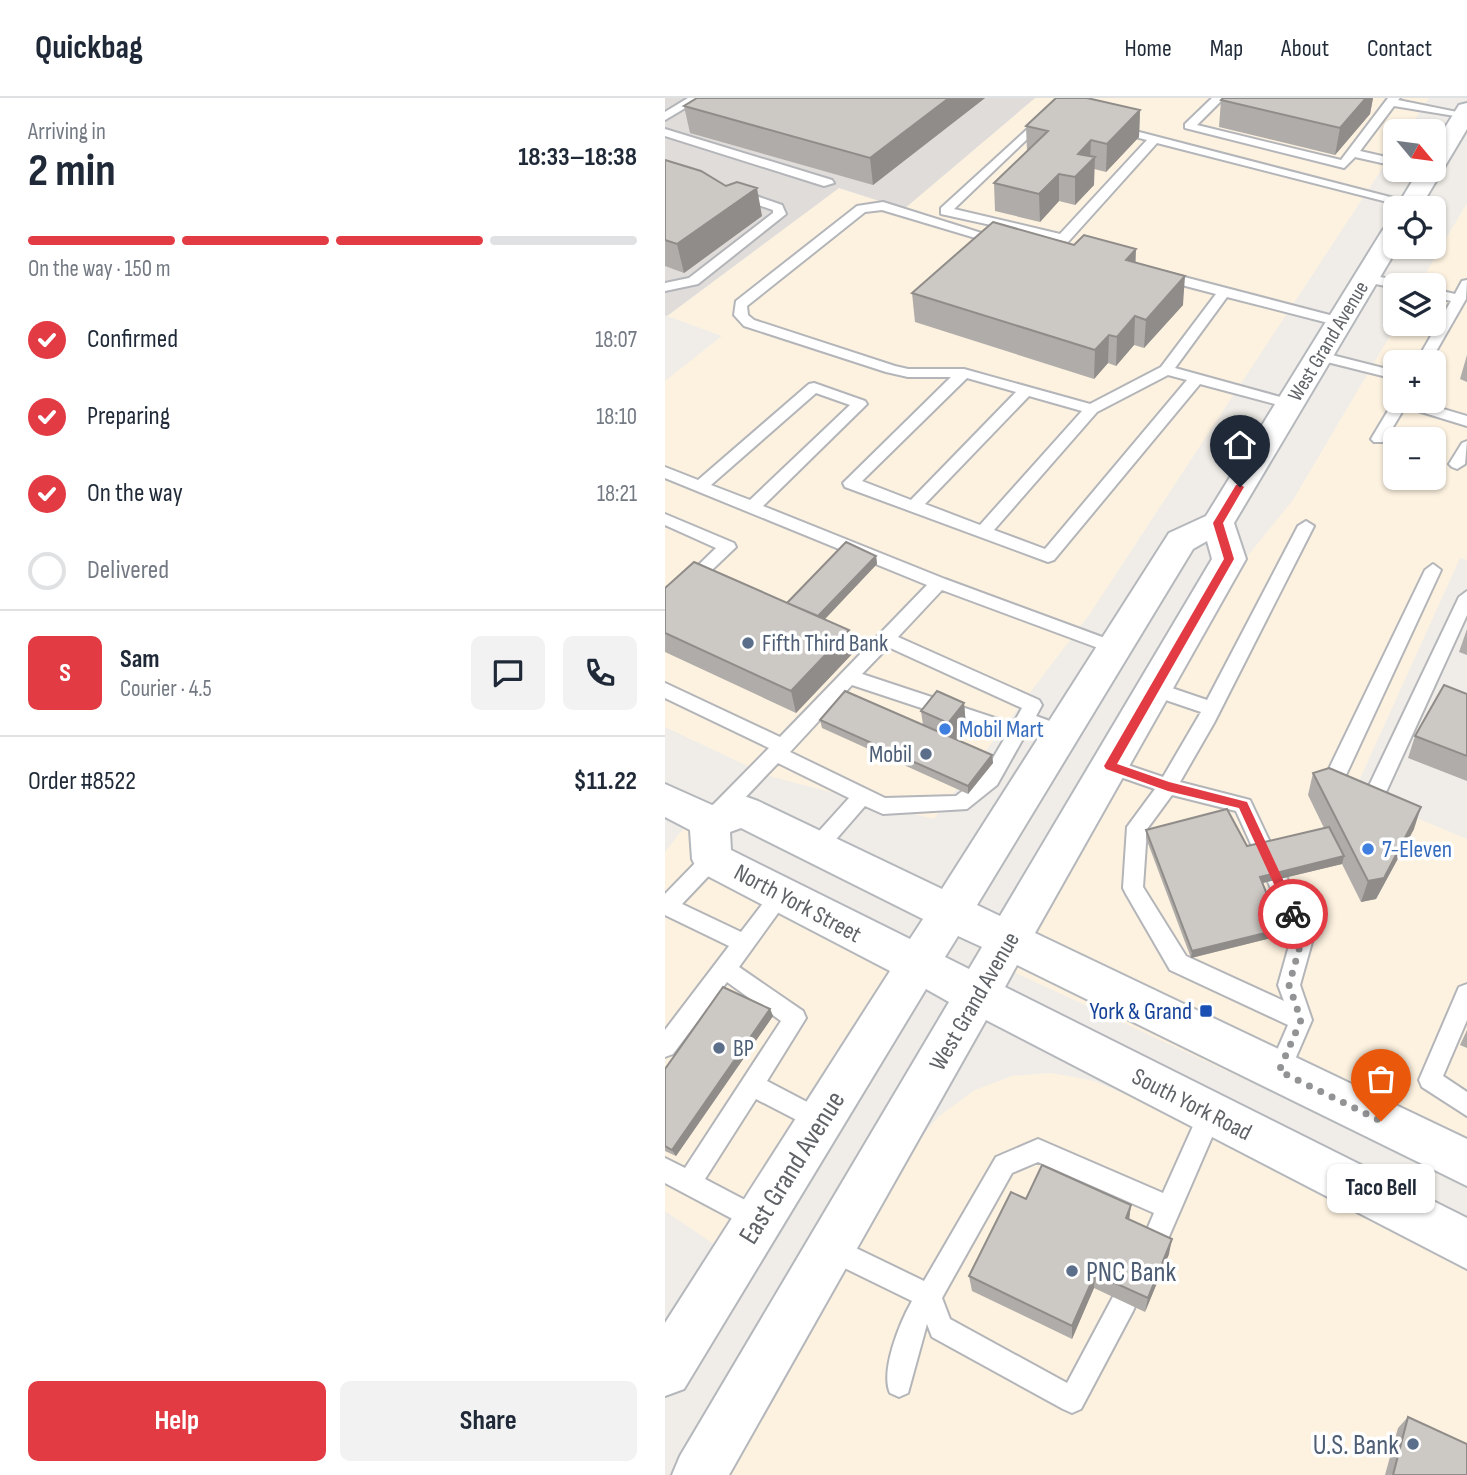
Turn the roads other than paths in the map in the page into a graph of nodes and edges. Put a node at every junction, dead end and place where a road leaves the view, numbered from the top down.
1 (696, 98) edge
2 (1218, 98) edge
3 (1392, 100) edge
4 (1465, 113) edge
5 (1063, 115) edge
6 (665, 117) edge
7 (1102, 125) edge
8 (665, 132) edge
9 (1154, 138) junction
10 (1446, 144) edge
11 (1352, 153) junction
12 (1383, 160) edge
13 (828, 183) dead end
14 (717, 187) edge
15 (1383, 199) edge
16 (1019, 247) edge
17 (1383, 250) edge
18 (1149, 272) edge
19 (1366, 278) junction
20 (1383, 282) edge
21 (1467, 284) edge
22 (665, 287) edge
23 (1224, 292) junction
24 (1446, 296) edge
25 (1459, 299) junction
26 (1340, 322) junction
27 (1430, 350) edge
28 (1320, 356) junction
29 (1166, 370) junction
30 (1383, 372) edge
31 (964, 373) junction
32 (1196, 379) junction
33 (1026, 390) junction
34 (1290, 404) junction
35 (1092, 409) junction
36 (1394, 413) edge
37 (1441, 413) edge
38 (1467, 421) edge
39 (1379, 439) dead end
40 (1467, 446) edge
41 (1457, 464) dead end
42 (665, 471) edge
43 (700, 486) junction
44 (914, 506) junction
45 (753, 507) junction
46 (665, 519) edge
47 (1218, 523) junction
48 (1306, 526) dead end
49 (983, 532) junction
50 (1433, 569) dead end
51 (939, 583) junction
52 (677, 594) edge
53 (1467, 597) edge
54 (886, 639) junction
55 (1115, 648) junction
56 (850, 677) junction
57 (1154, 689) junction
58 (665, 690) edge
59 (1209, 716) junction
60 (1025, 719) junction
61 (1062, 733) junction
62 (781, 750) junction
63 (1110, 766) junction
64 (1336, 775) edge
65 (1168, 786) junction
66 (1005, 789) junction
67 (1377, 790) edge
68 (862, 796) junction
69 (665, 799) edge
70 (711, 840) junction
71 (818, 846) junction
72 (781, 895) junction
73 (949, 911) junction
74 (1009, 940) junction
75 (743, 943) junction
76 (917, 964) junction
77 (724, 968) junction
78 (1467, 994) edge
79 (977, 995) junction
80 (1301, 1020) junction
81 (665, 1047) edge
82 (1279, 1071) junction
83 (752, 1085) junction
84 (1467, 1105) edge
85 (1210, 1114) junction
86 (820, 1121) junction
87 (1467, 1163) edge
88 (665, 1170) edge
89 (689, 1183) junction
90 (1168, 1207) junction
91 (759, 1220) junction
92 (1467, 1244) edge
93 (1152, 1247) edge
94 (831, 1248) junction
95 (929, 1296) junction
96 (1124, 1302) edge
97 (665, 1370) edge
98 (899, 1384) dead end
99 (699, 1475) edge

1 - 6 lane
2 - 11 lane
3 - 4 lane
3 - 11 lane
4 - 10 main road
5 - 9 lane
7 - 9 lane
8 - 13 lane
9 - 15 lane
11 - 12 lane
14 - 22 lane
16 - 31 lane
17 - 19 main road, West Grand Avenue
18 - 23 lane
19 - 20 lane
19 - 26 main road, West Grand Avenue
21 - 25 lane
23 - 26 lane
23 - 29 lane
24 - 25 lane
25 - 27 lane
26 - 28 main road, West Grand Avenue
28 - 30 lane
28 - 34 main road, West Grand Avenue
29 - 32 lane
29 - 35 lane
31 - 33 lane
31 - 44 lane
32 - 34 lane
32 - 49 lane
33 - 35 lane
33 - 44 lane
34 - 47 main road, West Grand Avenue
35 - 49 lane
36 - 39 lane
37 - 38 lane
40 - 41 lane
42 - 43 lane
43 - 45 lane
43 - 45 lane
44 - 49 lane
45 - 51 lane
46 - 52 lane
47 - 55 main road
47 - 57 main road, West Grand Avenue
48 - 59 lane
50 - 64 lane
51 - 54 lane
51 - 55 lane
53 - 67 lane
54 - 56 lane
54 - 60 lane
55 - 61 main road
56 - 60 lane
56 - 62 lane
57 - 59 lane
57 - 63 main road, West Grand Avenue
58 - 62 lane
59 - 65 lane
60 - 61 lane
60 - 66 lane
61 - 66 main road
62 - 68 lane
62 - 70 lane
63 - 65 lane
63 - 74 main road, West Grand Avenue
65 - 80 lane
65 - 80 lane
66 - 68 lane
66 - 73 main road
68 - 71 lane
69 - 70 main road, North York Street
70 - 71 main road
70 - 72 main road, North York Street
70 - 75 lane
71 - 73 main road
72 - 75 lane
72 - 76 main road, North York Street
73 - 74 main road
73 - 76 main road
74 - 79 main road, West Grand Avenue
74 - 82 main road
75 - 77 lane
76 - 79 main road, South York Road
76 - 86 main road, East Grand Avenue
77 - 81 lane
77 - 83 lane
78 - 84 lane
79 - 85 main road, South York Road
79 - 94 main road, West Grand Avenue
80 - 82 lane
82 - 87 main road
83 - 86 lane
83 - 89 lane
85 - 90 lane
85 - 92 main road, South York Road
86 - 91 main road, East Grand Avenue
88 - 89 lane
89 - 91 lane
90 - 93 lane
90 - 95 lane
91 - 97 main road, East Grand Avenue
94 - 95 lane
94 - 99 main road, West Grand Avenue
95 - 96 lane
95 - 98 lane

